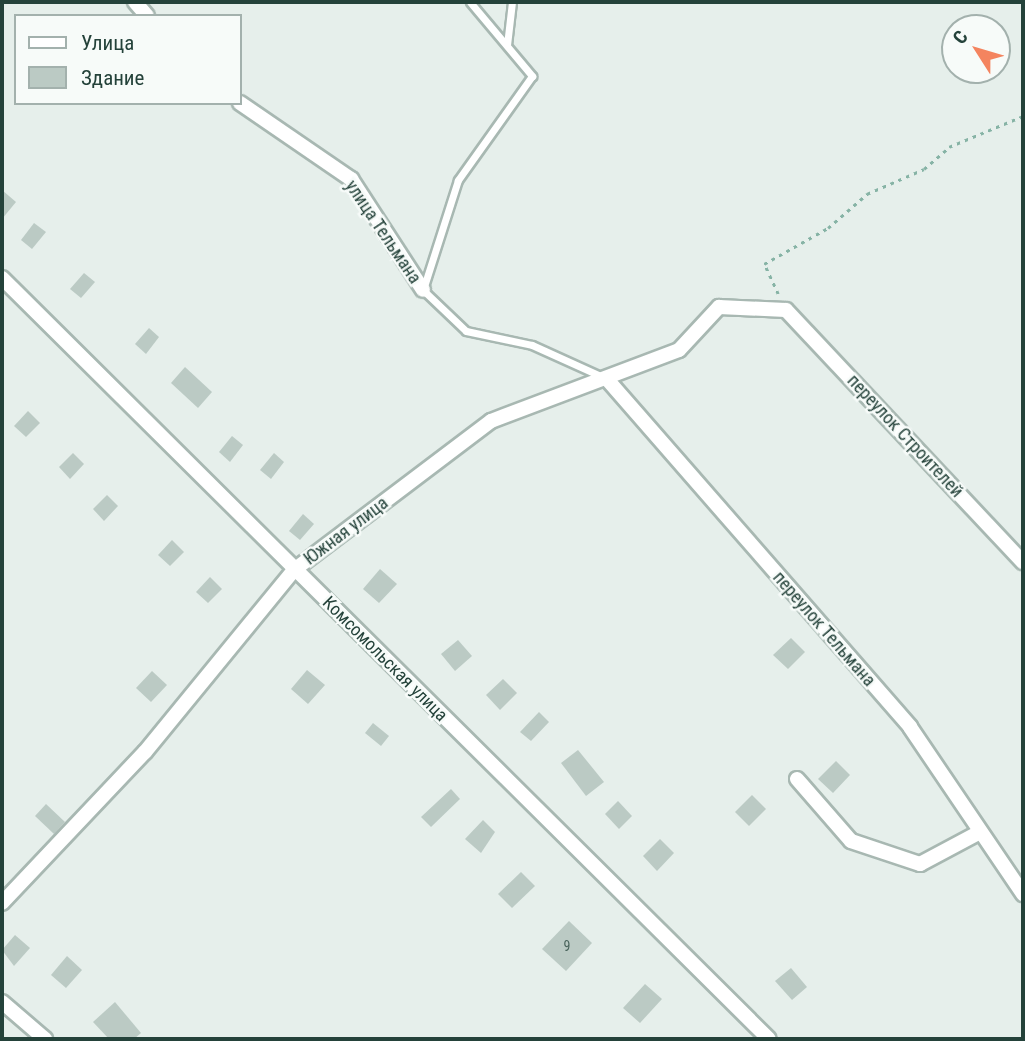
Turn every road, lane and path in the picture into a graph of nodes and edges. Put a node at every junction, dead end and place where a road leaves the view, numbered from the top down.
1 (470, 2) edge
2 (512, 2) edge
3 (507, 45) junction
4 (242, 104) edge
5 (1023, 116) edge
6 (2, 278) edge
7 (423, 290) junction
8 (786, 310) junction
9 (606, 378) junction
10 (1023, 562) edge
11 (294, 570) junction
12 (797, 779) dead end
13 (980, 832) junction
14 (1023, 894) edge
15 (2, 903) edge
16 (2, 1002) edge
17 (45, 1039) edge
18 (769, 1039) edge

1 - 3 lane
2 - 3 lane
3 - 7 lane
4 - 7 street, улица Тельмана
5 - 8 path
6 - 11 street, Комсомольская улица
7 - 9 lane
8 - 9 street, Южная улица
8 - 10 street, переулок Строителей
9 - 11 street, Южная улица
9 - 13 street, переулок Тельмана
11 - 15 street, Южная улица
11 - 18 street, Комсомольская улица
12 - 13 street
13 - 14 street, переулок Тельмана
16 - 17 street

